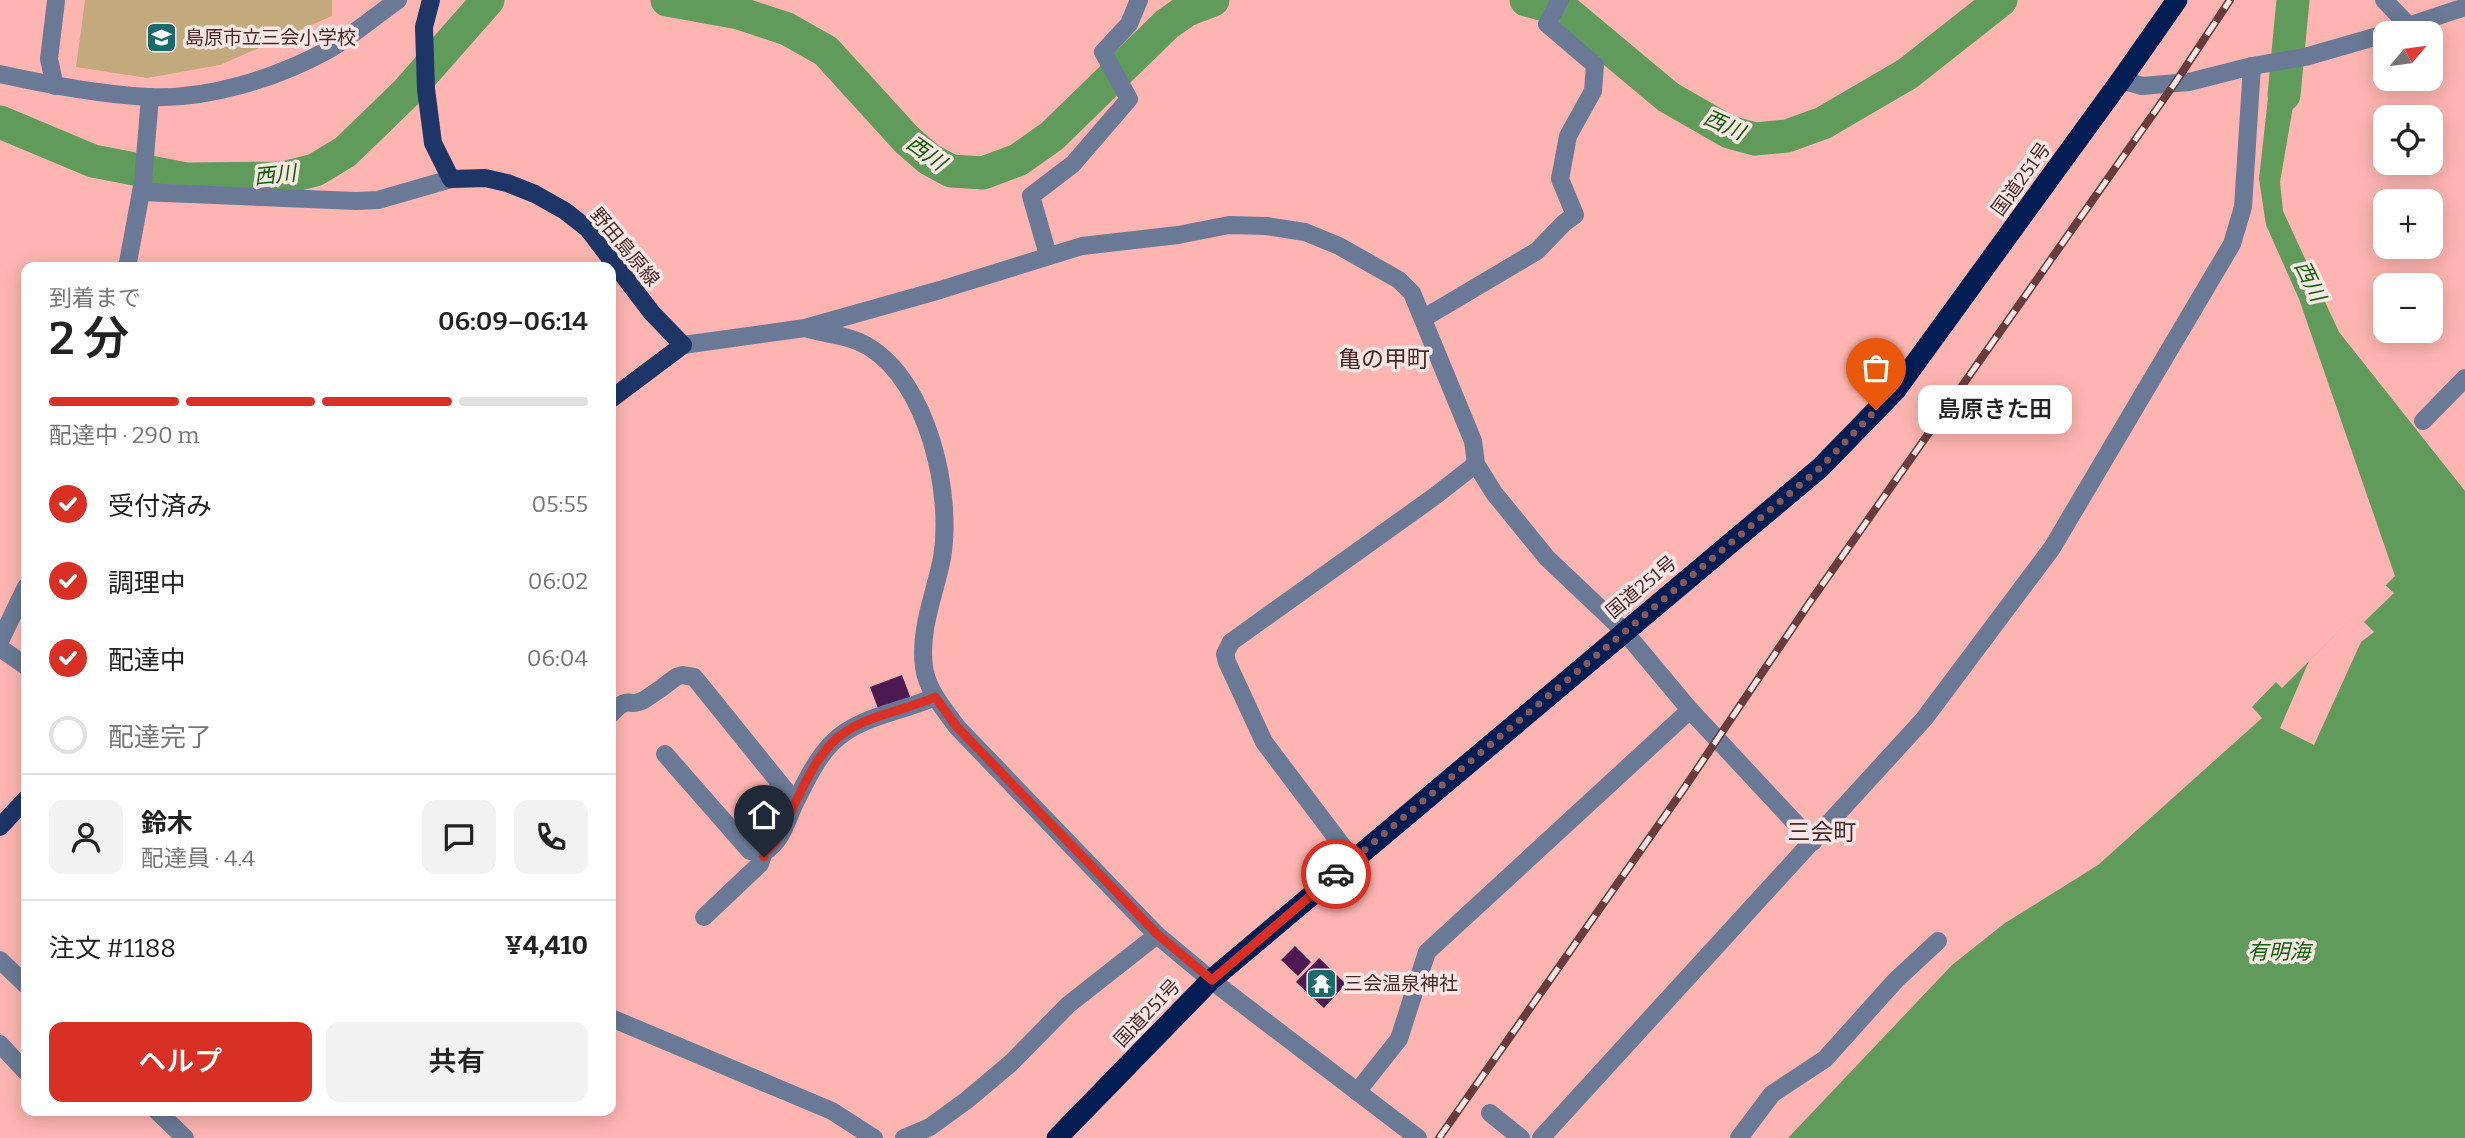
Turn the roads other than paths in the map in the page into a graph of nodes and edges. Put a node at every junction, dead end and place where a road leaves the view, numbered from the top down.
1 (398, 0) edge
2 (431, 0) edge
3 (1139, 0) edge
4 (1560, 0) edge
5 (2177, 0) edge
6 (2384, 0) edge
7 (56, 1) edge
8 (2465, 7) edge
9 (2404, 21) edge
10 (2424, 21) edge
11 (2373, 38) edge
12 (2256, 66) junction
13 (0, 74) edge
14 (2121, 80) junction
15 (55, 86) junction
16 (150, 97) junction
17 (451, 179) junction
18 (142, 187) junction
19 (1048, 255) junction
20 (128, 262) edge
21 (613, 262) edge
22 (616, 266) edge
23 (1424, 318) junction
24 (805, 328) junction
25 (683, 345) junction
26 (2465, 378) edge
27 (616, 395) edge
28 (2423, 421) dead end
29 (1476, 464) junction
30 (21, 597) edge
31 (1624, 631) junction
32 (0, 641) edge
33 (0, 648) edge
34 (21, 663) edge
35 (935, 697) junction
36 (616, 708) edge
37 (1690, 710) junction
38 (665, 754) dead end
39 (795, 802) junction
40 (21, 804) edge
41 (0, 827) edge
42 (1813, 842) junction
43 (764, 852) junction
44 (1353, 860) junction
45 (704, 917) dead end
46 (1157, 934) junction
47 (1938, 941) dead end
48 (0, 960) edge
49 (21, 980) edge
50 (1212, 980) junction
51 (616, 1020) edge
52 (0, 1044) edge
53 (21, 1067) edge
54 (1357, 1092) junction
55 (1490, 1113) dead end
56 (162, 1116) edge
57 (185, 1138) edge
58 (874, 1138) edge
59 (904, 1138) edge
60 (1057, 1138) edge
61 (1418, 1138) edge
62 (1521, 1138) edge
63 (1541, 1138) edge
64 (1739, 1138) edge

1 - 16 street
2 - 17 main road
3 - 19 street
4 - 23 street
5 - 14 highway, 国道251号
6 - 9 street
7 - 15 street
8 - 10 street
11 - 12 street
12 - 14 street
12 - 42 street
13 - 15 street
14 - 31 highway, 国道251号
15 - 16 street
16 - 18 street
17 - 18 street
17 - 21 main road, 野田島原線
18 - 20 street
19 - 23 street
19 - 24 street
22 - 25 main road, 野田島原線
23 - 29 street
24 - 25 street
24 - 35 street
25 - 27 main road
26 - 28 street
29 - 31 street
29 - 44 street
30 - 32 street
31 - 37 street
31 - 44 highway, 国道251号
33 - 34 street
35 - 39 street
35 - 46 street
36 - 39 street
37 - 42 street
37 - 54 street
38 - 43 street
39 - 43 street
40 - 41 main road
42 - 63 street
43 - 45 street
44 - 50 highway, 国道251号
46 - 50 street
46 - 59 street
47 - 64 street
48 - 49 street
50 - 54 street
50 - 60 highway, 国道251号
51 - 58 street
52 - 53 street
54 - 61 street
55 - 62 street
56 - 57 street

